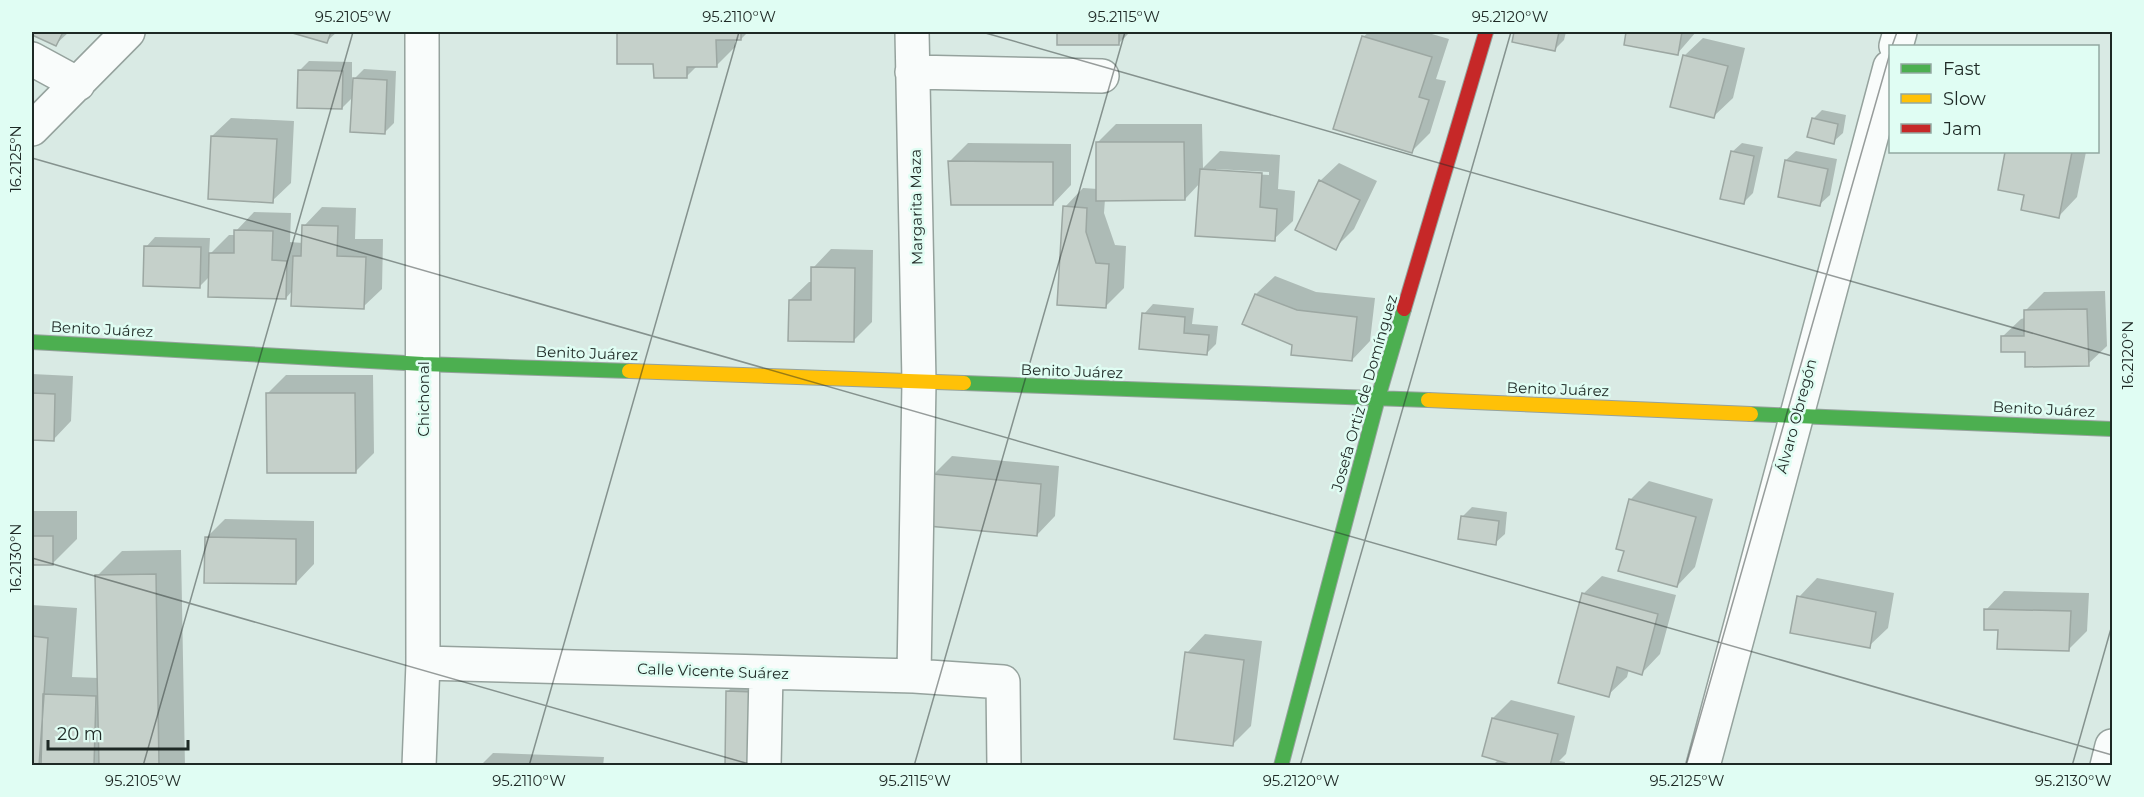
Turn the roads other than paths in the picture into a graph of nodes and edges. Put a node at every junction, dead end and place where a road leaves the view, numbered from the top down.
1 (128, 32) edge
2 (422, 32) edge
3 (912, 32) edge
4 (1486, 32) edge
5 (32, 59) edge
6 (1889, 71) edge
7 (912, 72) junction
8 (1102, 76) dead end
9 (78, 84) junction
10 (32, 129) edge
11 (32, 342) edge
12 (423, 364) junction
13 (920, 382) junction
14 (1378, 398) junction
15 (1796, 415) junction
16 (2112, 429) edge
17 (423, 663) junction
18 (766, 673) junction
19 (914, 676) junction
20 (2112, 746) edge
21 (419, 765) edge
22 (764, 765) edge
23 (1004, 765) edge
24 (1281, 765) edge
25 (1703, 765) edge
26 (2107, 765) edge

1 - 9 street
2 - 12 street, Chichonal
3 - 7 street, Margarita Maza
4 - 14 street, Josefa Ortiz de Domínguez
5 - 9 street
6 - 15 street, Álvaro Obregón
7 - 8 street
7 - 13 street, Margarita Maza
9 - 10 street
11 - 12 street, Benito Juárez
12 - 13 street, Benito Juárez
12 - 17 street, Chichonal
13 - 14 street, Benito Juárez
13 - 19 street, Margarita Maza
14 - 15 street, Benito Juárez
14 - 24 street, Josefa Ortiz de Domínguez
15 - 16 street, Benito Juárez
15 - 25 street, Álvaro Obregón
17 - 18 street, Calle Vicente Suárez
17 - 21 street, Chichonal
18 - 19 street, Calle Vicente Suárez
18 - 22 street
19 - 23 street, Calle Vicente Suárez
20 - 26 street

